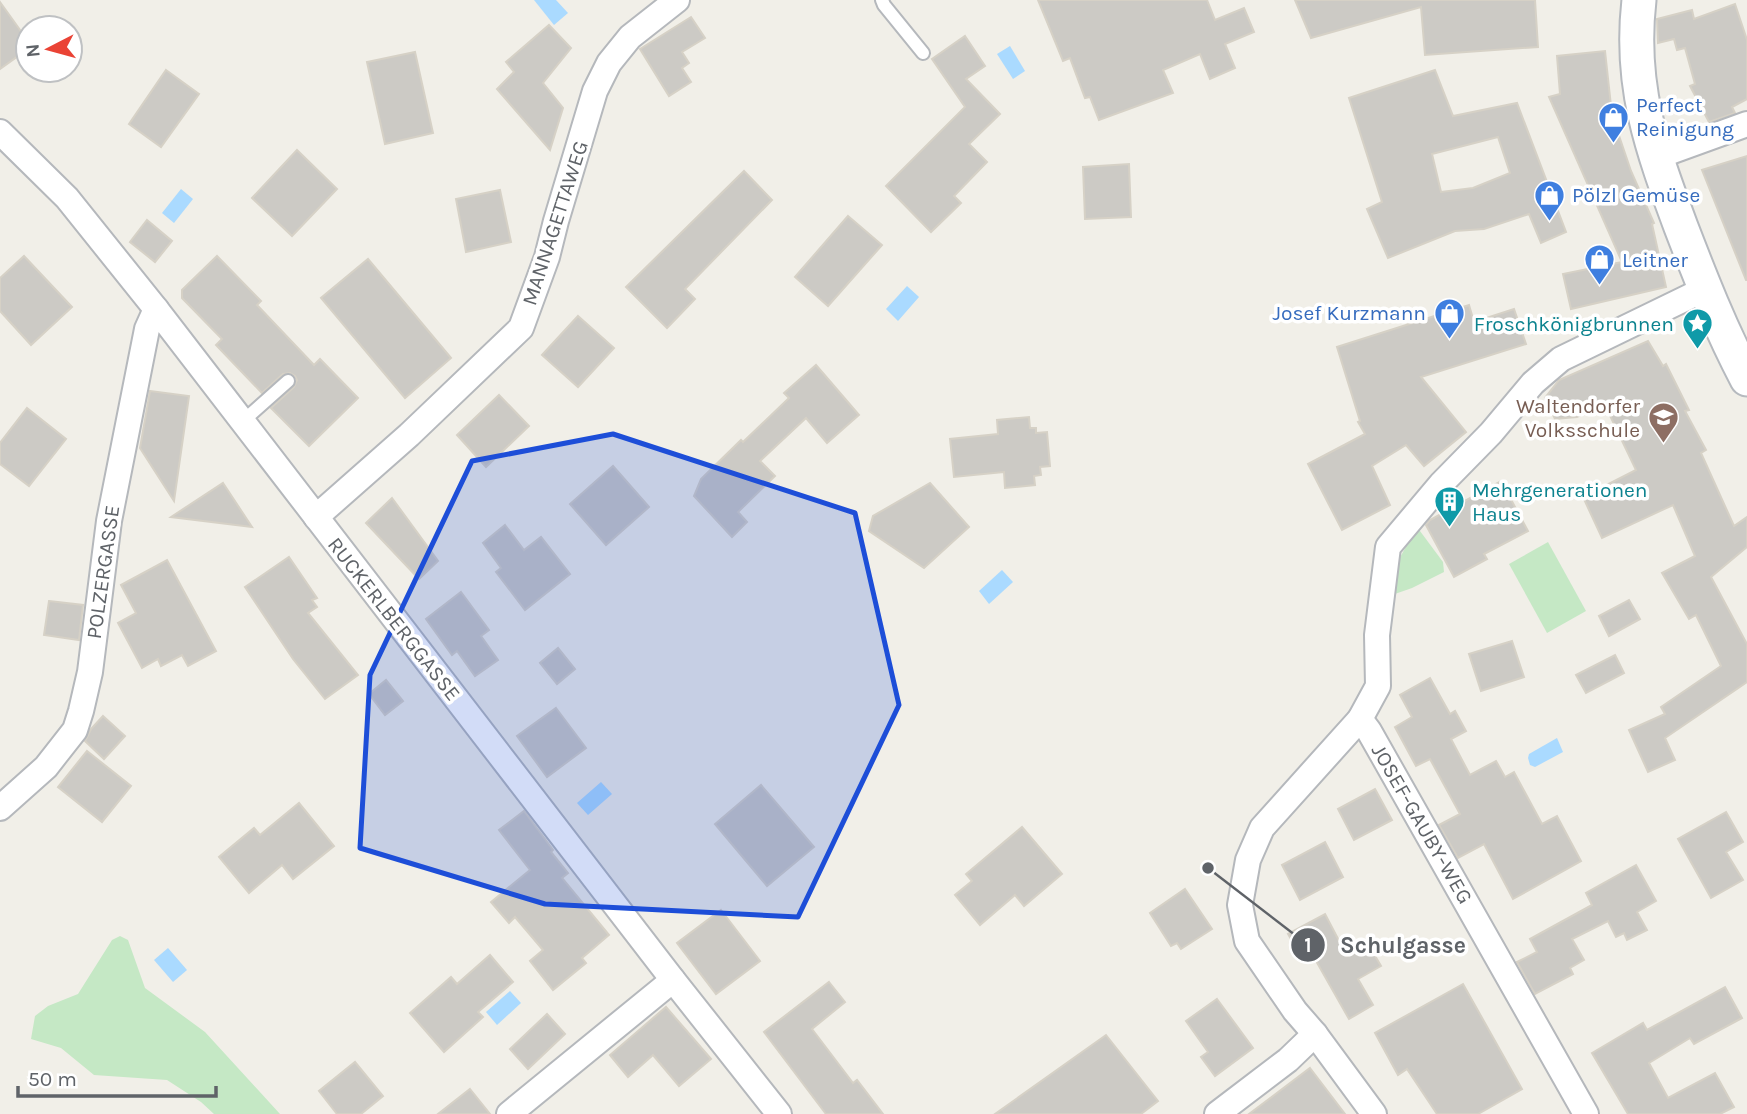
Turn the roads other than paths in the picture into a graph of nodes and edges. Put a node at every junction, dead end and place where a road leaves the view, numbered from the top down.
1 (677, 0) edge
2 (882, 0) edge
3 (1639, 0) edge
4 (923, 53) dead end
5 (1747, 124) edge
6 (0, 132) edge
7 (1656, 157) junction
8 (1705, 289) junction
9 (156, 309) junction
10 (1747, 379) edge
11 (288, 381) dead end
12 (243, 421) junction
13 (316, 517) junction
14 (1360, 719) junction
15 (0, 808) edge
16 (673, 980) junction
17 (1315, 1034) junction
18 (509, 1114) edge
19 (779, 1114) edge
20 (1217, 1114) edge
21 (1374, 1114) edge
22 (1586, 1114) edge

1 - 13 street, MANNAGETTAWEG
2 - 4 lane
3 - 7 main road
5 - 7 street
6 - 9 street, RUCKERLBERGGASSE
7 - 8 main road
8 - 10 main road
8 - 14 street
9 - 12 street, RUCKERLBERGGASSE
9 - 15 street, POLZERGASSE
11 - 12 lane
12 - 13 street, RUCKERLBERGGASSE
13 - 16 street, RUCKERLBERGGASSE
14 - 17 street
14 - 22 street, JOSEF-GAUBY-WEG
16 - 18 street
16 - 19 street, RUCKERLBERGGASSE
17 - 20 street
17 - 21 street

